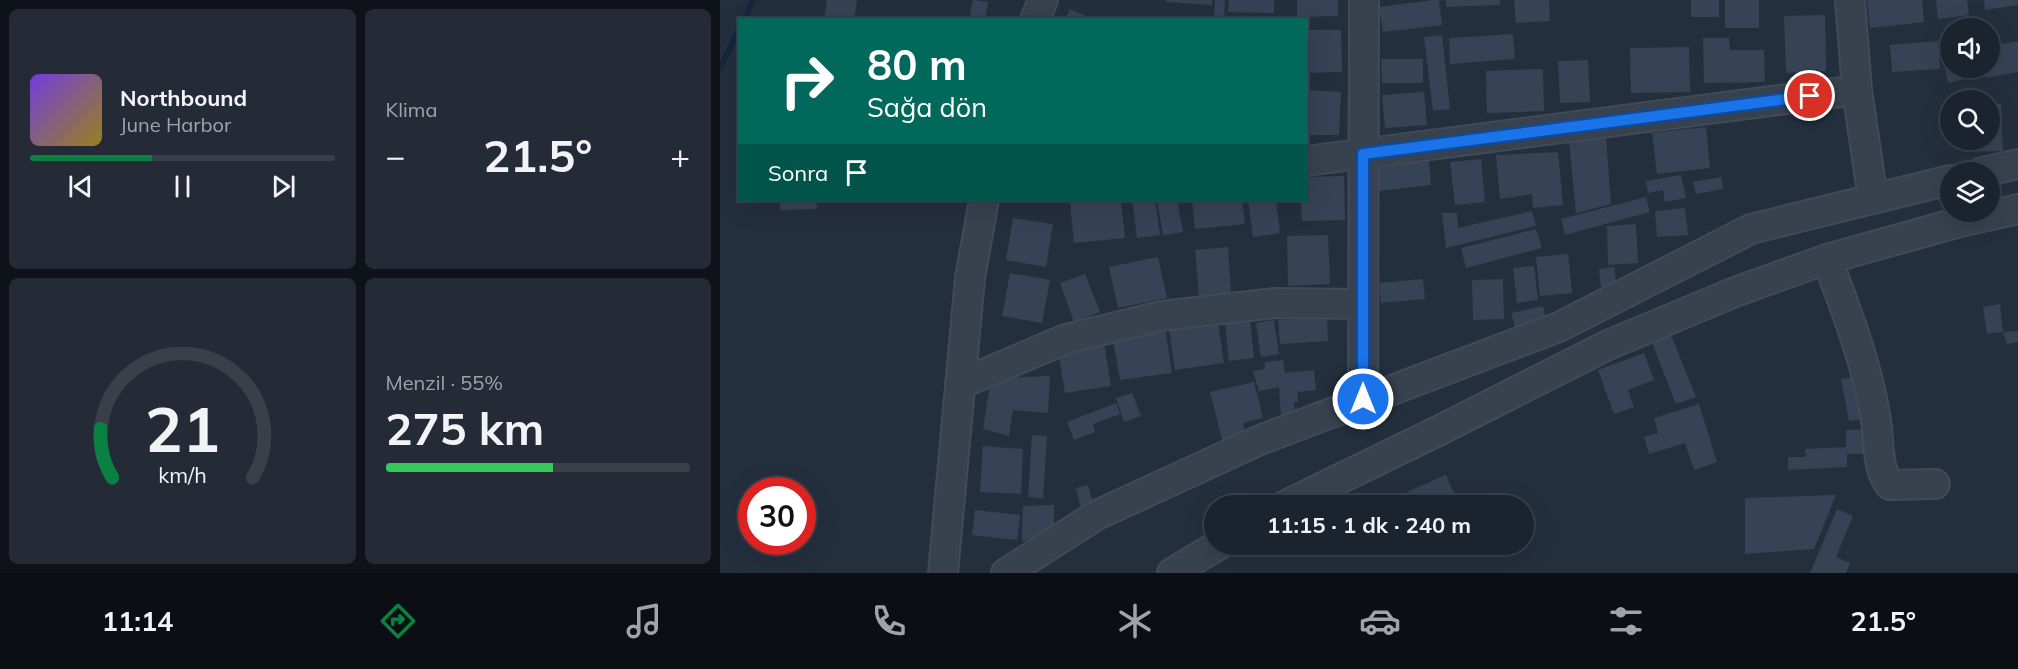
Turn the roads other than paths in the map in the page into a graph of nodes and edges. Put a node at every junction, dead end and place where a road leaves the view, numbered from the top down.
1 (1043, 0) edge
2 (1364, 0) edge
3 (1850, 0) edge
4 (1036, 18) edge
5 (1857, 90) junction
6 (1363, 154) junction
7 (1308, 161) edge
8 (2018, 164) edge
9 (2000, 168) edge
10 (1940, 182) edge
11 (1873, 199) junction
12 (990, 201) edge
13 (2018, 209) edge
14 (1827, 259) junction
15 (1363, 304) junction
16 (960, 384) junction
17 (1363, 399) junction
18 (1935, 484) dead end
19 (1307, 495) edge
20 (1204, 554) edge
21 (943, 573) edge
22 (1006, 573) edge
23 (1172, 573) edge

1 - 4 street
2 - 6 street
3 - 5 street
5 - 6 street
5 - 11 street
6 - 7 street
6 - 15 street
8 - 9 street
10 - 11 street
11 - 17 street
12 - 16 street
13 - 14 street
14 - 18 street
14 - 19 street
15 - 16 street
15 - 17 street
16 - 21 street
17 - 22 street
20 - 23 street

